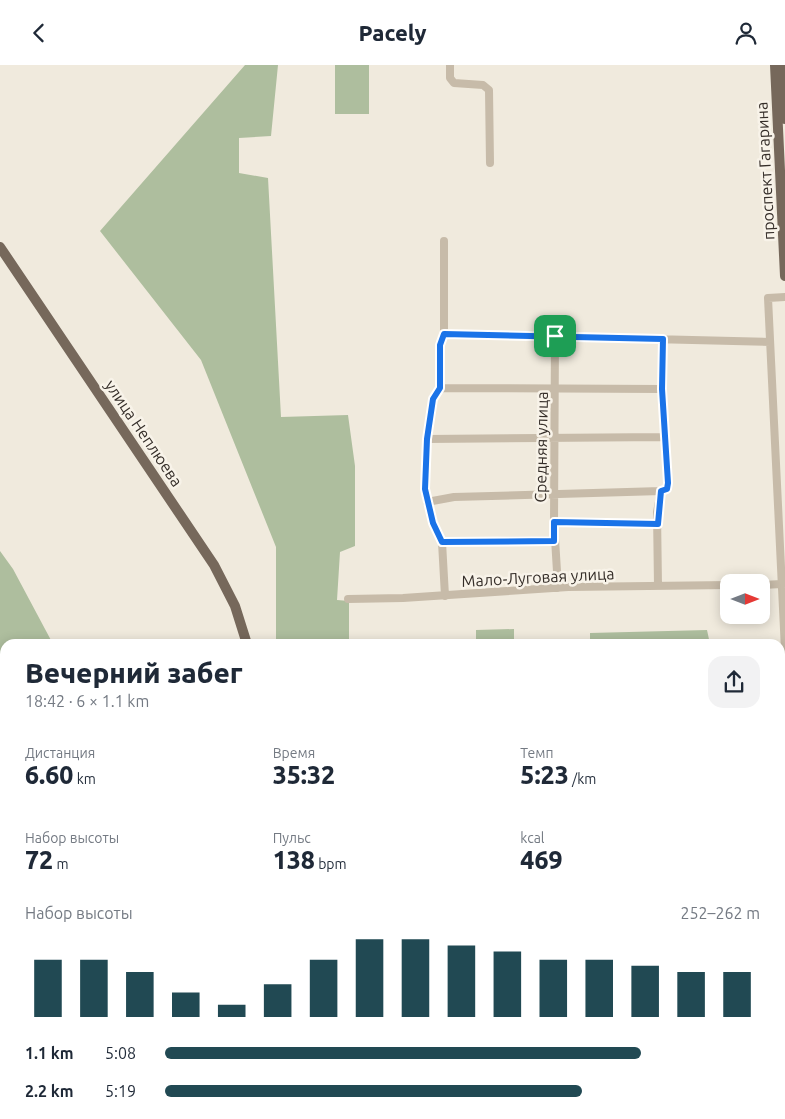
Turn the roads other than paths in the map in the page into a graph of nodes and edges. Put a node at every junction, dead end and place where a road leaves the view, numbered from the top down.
1 (450, 65) edge
2 (775, 65) edge
3 (783, 65) edge
4 (785, 119) edge
5 (490, 163) dead end
6 (444, 241) dead end
7 (0, 247) edge
8 (785, 276) edge
9 (785, 297) edge
10 (444, 334) junction
11 (555, 336) junction
12 (663, 339) junction
13 (770, 342) junction
14 (440, 388) junction
15 (555, 389) junction
16 (662, 389) junction
17 (665, 437) junction
18 (427, 439) junction
19 (555, 439) junction
20 (781, 485) edge
21 (661, 491) junction
22 (554, 495) junction
23 (428, 502) junction
24 (554, 522) junction
25 (658, 524) junction
26 (554, 541) junction
27 (442, 542) junction
28 (720, 585) edge
29 (770, 585) edge
30 (782, 585) junction
31 (658, 586) junction
32 (558, 588) junction
33 (445, 596) junction
34 (348, 599) dead end
35 (784, 614) edge
36 (245, 639) edge
37 (785, 639) edge

1 - 5 street
2 - 8 main road, проспект Гагарина
3 - 4 main road, проспект Гагарина
6 - 10 street
7 - 36 main road, улица Неплюева
9 - 13 street
10 - 11 street
10 - 14 street
11 - 12 street
11 - 15 street, Средняя улица
12 - 13 street
12 - 16 street
13 - 20 street
14 - 15 street
14 - 18 street
15 - 16 street
15 - 19 street, Средняя улица
16 - 17 street
17 - 19 street
17 - 21 street
18 - 19 street
18 - 23 street
19 - 22 street, Средняя улица
20 - 30 street
21 - 22 street
21 - 25 street
22 - 23 street
22 - 24 street, Средняя улица
23 - 27 street
24 - 25 street
24 - 26 street, Средняя улица
25 - 31 street
26 - 27 street
26 - 32 street, Средняя улица
27 - 33 street
28 - 31 street, Мало-Луговая улица
29 - 30 street
30 - 35 street
31 - 32 street, Мало-Луговая улица
32 - 33 street, Мало-Луговая улица
33 - 34 street, Мало-Луговая улица
35 - 37 street

